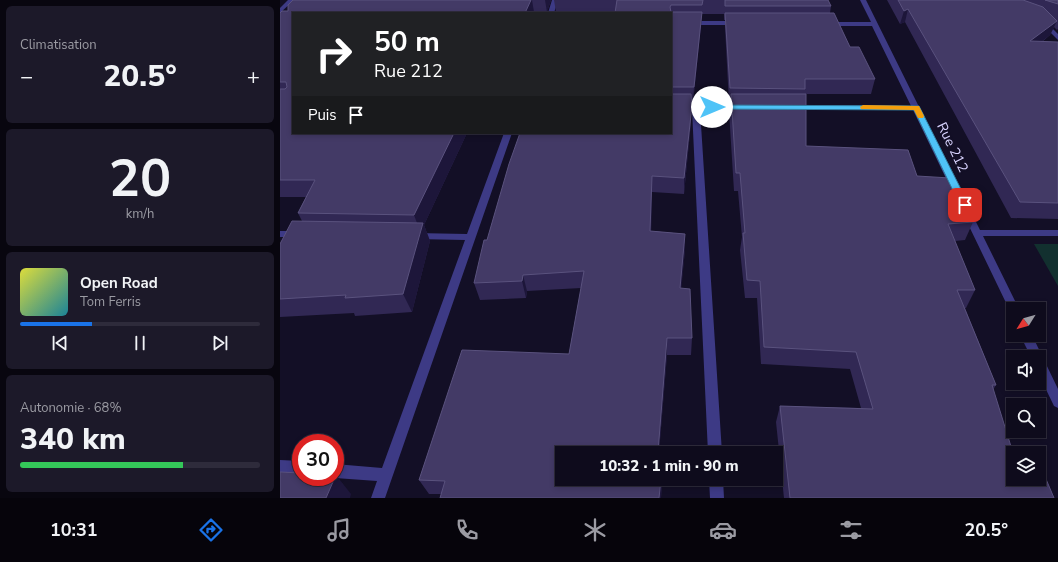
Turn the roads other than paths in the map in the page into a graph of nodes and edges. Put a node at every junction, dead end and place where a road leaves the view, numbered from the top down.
1 (291, 0) edge
2 (555, 0) edge
3 (863, 0) edge
4 (280, 11) edge
5 (551, 12) edge
6 (1052, 21) edge
7 (672, 23) edge
8 (742, 23) edge
9 (820, 24) edge
10 (875, 24) junction
11 (1058, 38) edge
12 (672, 106) edge
13 (696, 106) junction
14 (751, 107) edge
15 (783, 107) edge
16 (916, 108) junction
17 (508, 134) edge
18 (978, 233) junction
19 (280, 234) edge
20 (312, 234) edge
21 (1058, 234) edge
22 (407, 236) edge
23 (471, 237) junction
24 (1011, 302) edge
25 (1046, 377) edge
26 (1058, 402) edge
27 (715, 446) edge
28 (280, 466) edge
29 (292, 467) edge
30 (344, 472) edge
31 (386, 475) junction
32 (716, 486) edge
33 (378, 498) edge
34 (717, 498) edge

1 - 4 street
2 - 5 street
3 - 10 street, Rue 212
6 - 11 street
7 - 8 street
9 - 10 street
10 - 16 street, Rue 212
12 - 13 street
13 - 14 street
13 - 27 street
15 - 16 street
16 - 18 street, Rue 212
17 - 23 street
18 - 21 street
18 - 24 street, Rue 212
19 - 20 street
22 - 23 street
23 - 31 street
25 - 26 street
28 - 29 street
30 - 31 street
31 - 33 street
32 - 34 street

